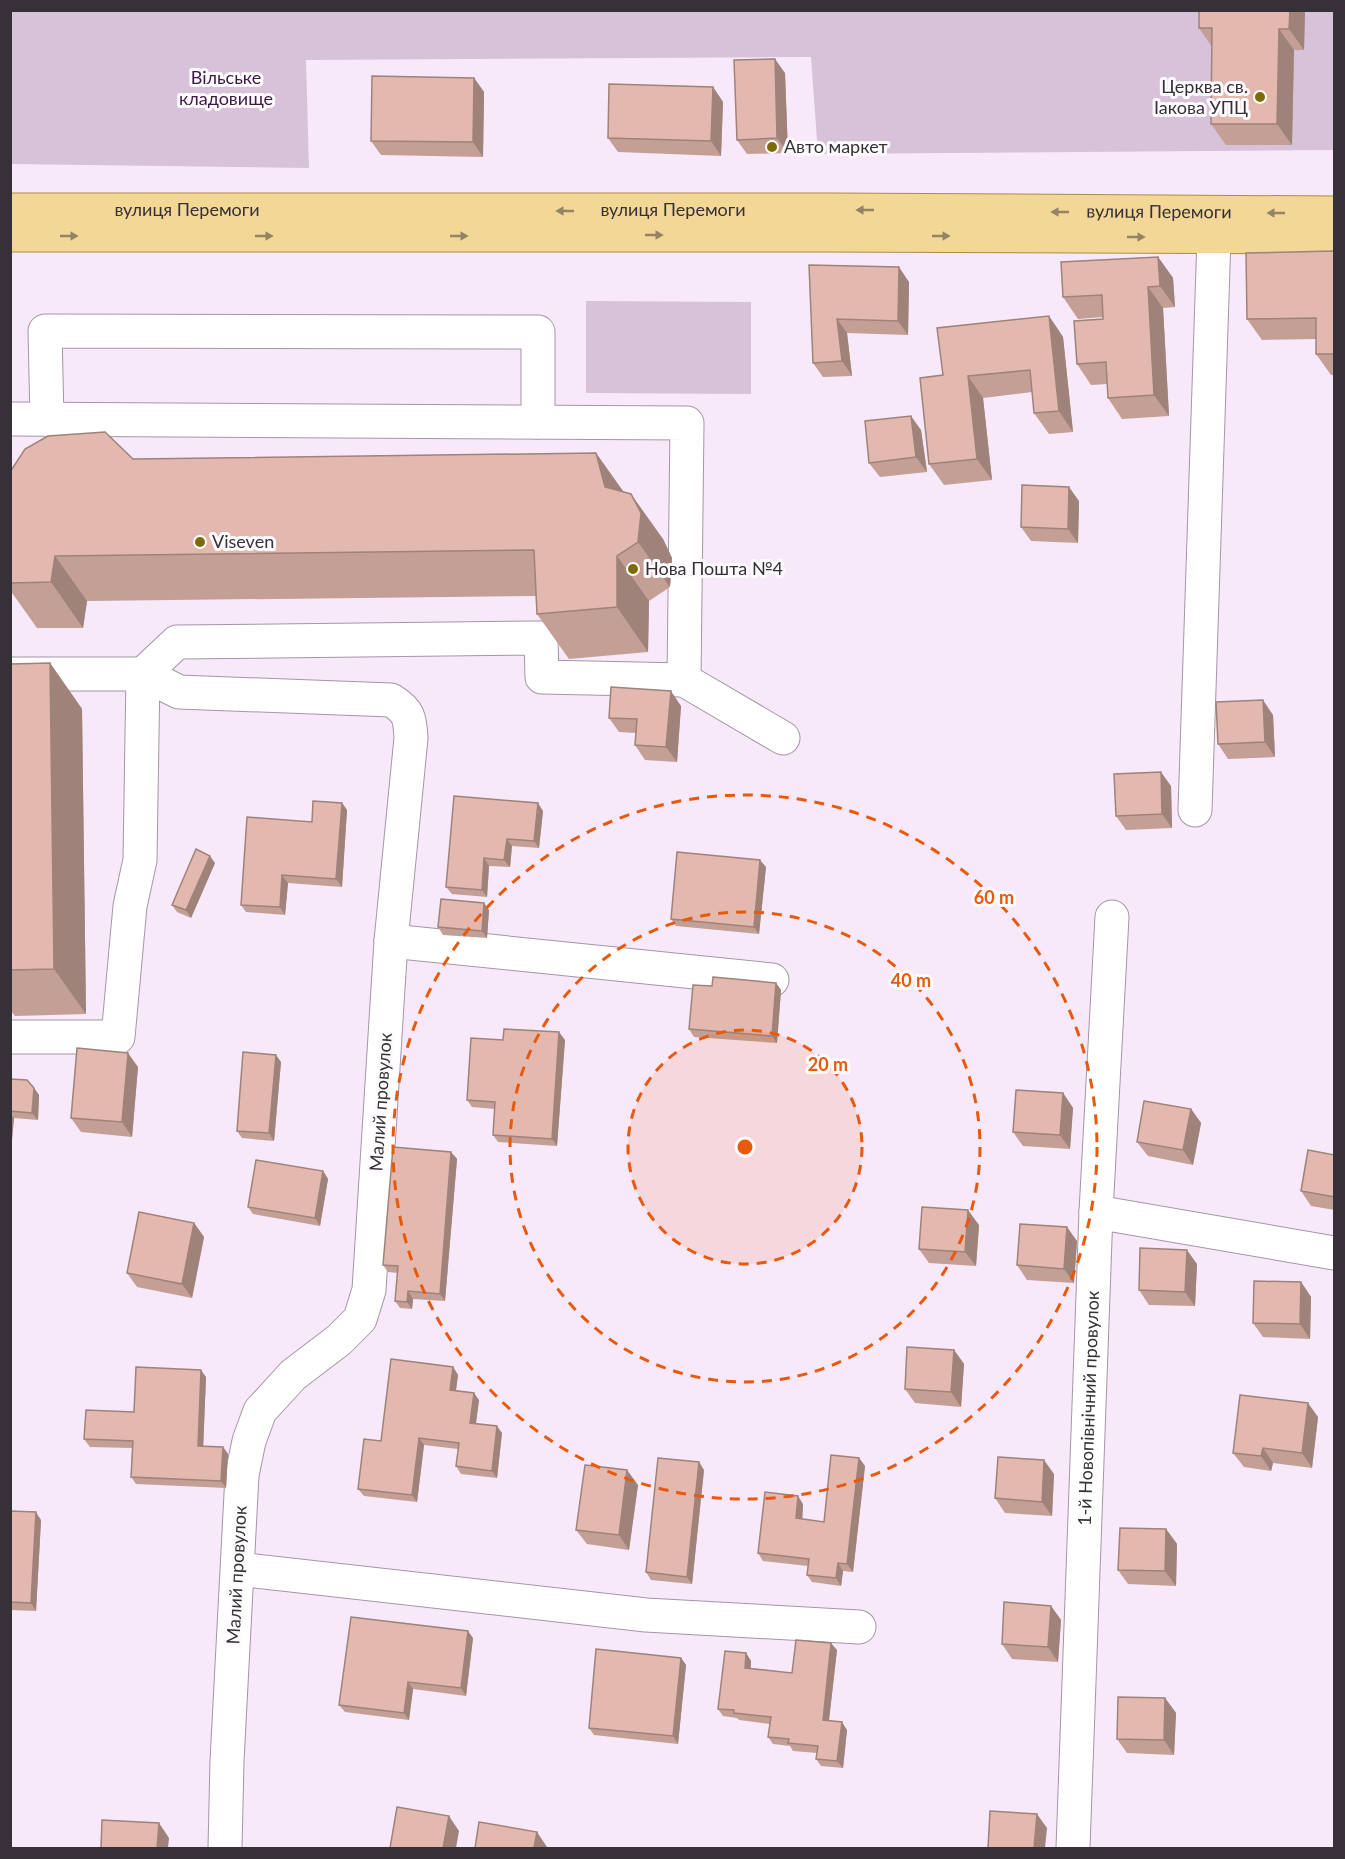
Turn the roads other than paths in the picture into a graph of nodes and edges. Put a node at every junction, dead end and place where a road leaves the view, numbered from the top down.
1 (10, 210) edge
2 (1335, 213) edge
3 (10, 236) edge
4 (1214, 237) junction
5 (1335, 237) edge
6 (10, 419) edge
7 (47, 419) junction
8 (538, 422) junction
9 (10, 674) edge
10 (143, 675) junction
11 (684, 680) junction
12 (783, 738) dead end
13 (1195, 810) dead end
14 (1112, 917) dead end
15 (391, 941) junction
16 (771, 980) edge
17 (10, 1037) edge
18 (1096, 1212) junction
19 (1335, 1253) edge
20 (238, 1569) junction
21 (859, 1627) dead end
22 (225, 1848) edge
23 (1073, 1848) edge

2 -> 1 main road, вулиця Перемоги
3 -> 4 main road, вулиця Перемоги
4 - 5 main road, вулиця Перемоги
4 - 13 street
6 - 7 street
7 - 8 street
7 - 8 street
8 - 11 street
9 - 10 street, Малий провулок
10 - 11 street
10 - 15 street, Малий провулок
10 - 17 street
11 - 12 street
14 - 18 street, 1-й Новопівнічний провулок
15 - 16 street
15 - 20 street, Малий провулок
18 - 19 street
18 - 23 street, 1-й Новопівнічний провулок
20 - 21 street
20 - 22 street, Малий провулок

